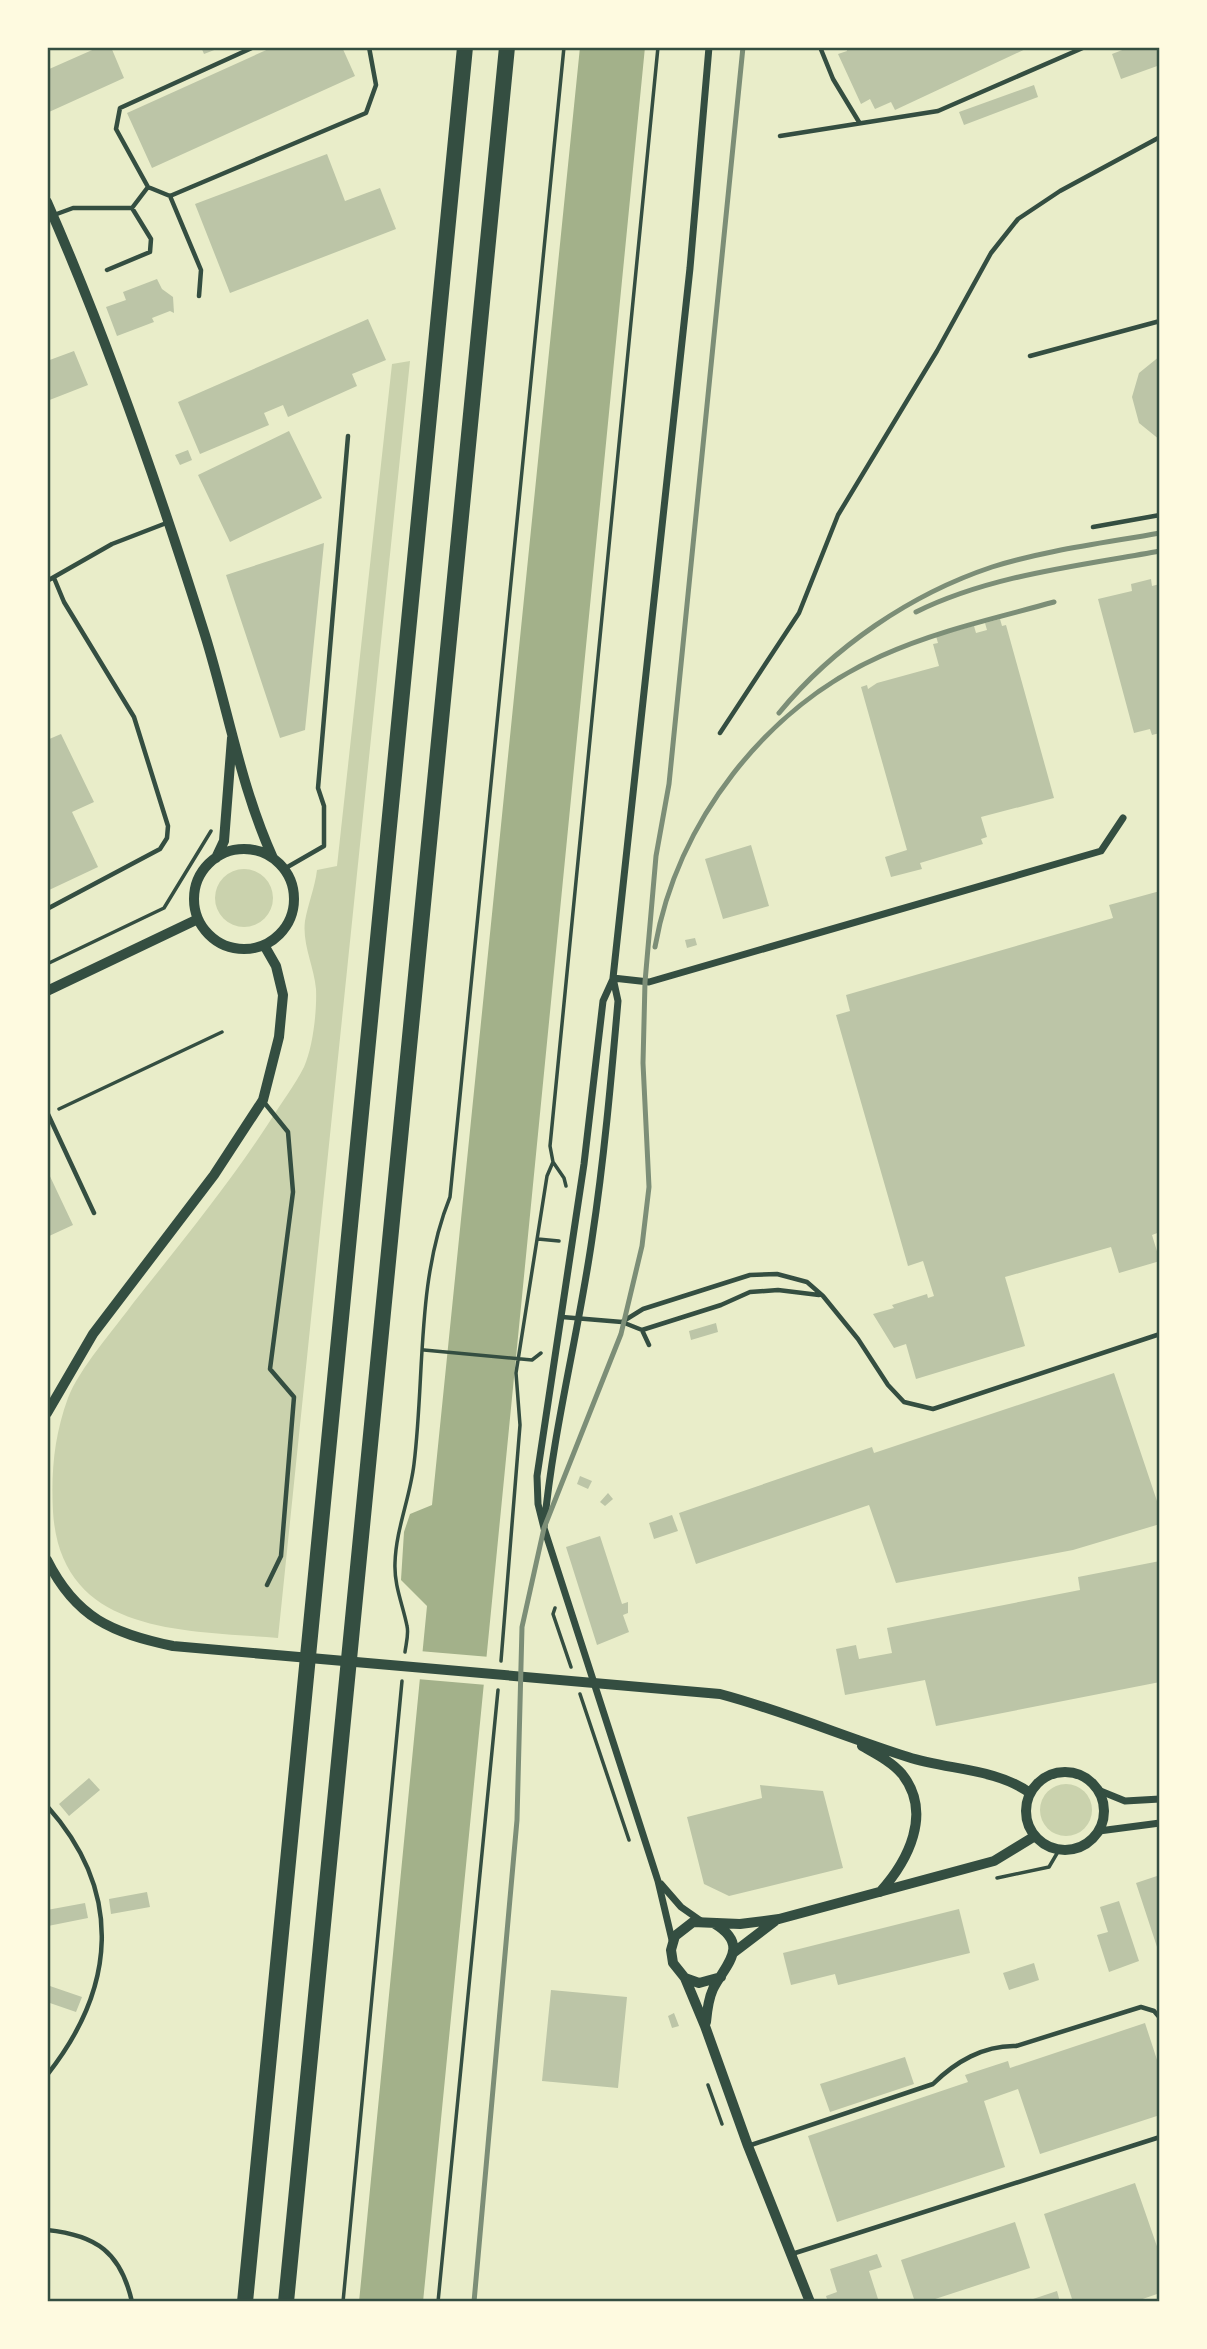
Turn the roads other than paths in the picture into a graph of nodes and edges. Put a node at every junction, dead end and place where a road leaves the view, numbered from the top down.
1 (254, 47) edge
2 (369, 47) edge
3 (464, 47) edge
4 (507, 47) edge
5 (709, 47) edge
6 (820, 47) edge
7 (1085, 47) edge
8 (859, 122) junction
9 (780, 136) dead end
10 (1160, 137) edge
11 (148, 187) junction
12 (170, 196) junction
13 (132, 208) junction
14 (50, 210) edge
15 (107, 270) dead end
16 (199, 296) dead end
17 (1160, 321) edge
18 (1030, 356) dead end
19 (348, 436) dead end
20 (1160, 515) edge
21 (170, 522) junction
22 (1093, 527) dead end
23 (54, 578) junction
24 (47, 581) edge
25 (232, 729) junction
26 (720, 733) dead end
27 (1123, 818) dead end
28 (216, 858) junction
29 (273, 858) junction
30 (284, 869) junction
31 (47, 909) edge
32 (198, 919) junction
33 (264, 945) junction
34 (613, 978) junction
35 (47, 991) edge
36 (262, 1100) junction
37 (48, 1113) edge
38 (94, 1213) dead end
39 (822, 1296) junction
40 (562, 1317) junction
41 (579, 1318) junction
42 (622, 1322) junction
43 (642, 1330) junction
44 (1160, 1334) edge
45 (649, 1345) dead end
46 (47, 1413) edge
47 (544, 1528) junction
48 (47, 1560) edge
49 (267, 1585) dead end
50 (842, 1733) junction
51 (1098, 1790) junction
52 (1030, 1793) junction
53 (1160, 1799) edge
54 (47, 1806) edge
55 (1160, 1824) edge
56 (1099, 1831) junction
57 (1035, 1836) junction
58 (658, 1881) junction
59 (880, 1892) junction
60 (779, 1919) junction
61 (701, 1921) junction
62 (715, 1924) junction
63 (672, 1944) junction
64 (733, 1953) junction
65 (721, 1977) junction
66 (685, 1978) junction
67 (1160, 2018) edge
68 (705, 2026) junction
69 (47, 2075) edge
70 (1160, 2137) edge
71 (748, 2146) junction
72 (47, 2231) edge
73 (791, 2254) junction
74 (132, 2302) edge
75 (245, 2302) edge
76 (286, 2302) edge
77 (810, 2302) edge

1 - 11 lane
2 - 12 lane
3 - 75 highway
4 - 76 highway
5 - 34 street
6 - 8 lane
7 - 8 lane
8 - 9 lane
10 - 26 lane
11 - 12 lane
11 - 13 lane
12 - 16 lane
13 - 14 lane
13 - 15 lane
14 - 21 street
17 - 18 lane
19 - 30 lane
20 - 22 lane
21 - 23 lane
21 - 25 street
23 - 24 lane
23 - 31 lane
25 - 28 street
25 - 29 street
27 - 34 street
28 - 29 street
28 - 32 street
29 - 30 street
30 - 33 street
32 - 33 street
32 - 35 street
33 - 36 street
34 - 40 street
34 - 41 street
36 - 46 street
36 - 49 lane
37 - 38 lane
39 - 42 lane
39 - 43 lane
39 - 44 lane
40 - 41 lane
40 - 47 street
41 - 42 lane
41 - 47 street
42 - 43 lane
43 - 45 lane
47 - 58 street
48 - 50 street
50 - 52 street
50 - 59 street
51 - 52 street
51 - 53 street
51 - 56 street
52 - 57 street
54 - 69 lane
55 - 56 street
56 - 57 street
57 - 59 street
58 - 61 street
58 - 63 street
59 - 60 street
60 - 62 street
60 - 64 street
61 - 62 street
61 - 63 street
62 - 64 street
63 - 66 street
64 - 65 street
65 - 66 street
65 - 68 street
66 - 68 street
67 - 71 lane
68 - 71 street
70 - 73 lane
71 - 73 street
72 - 74 lane
73 - 77 street

